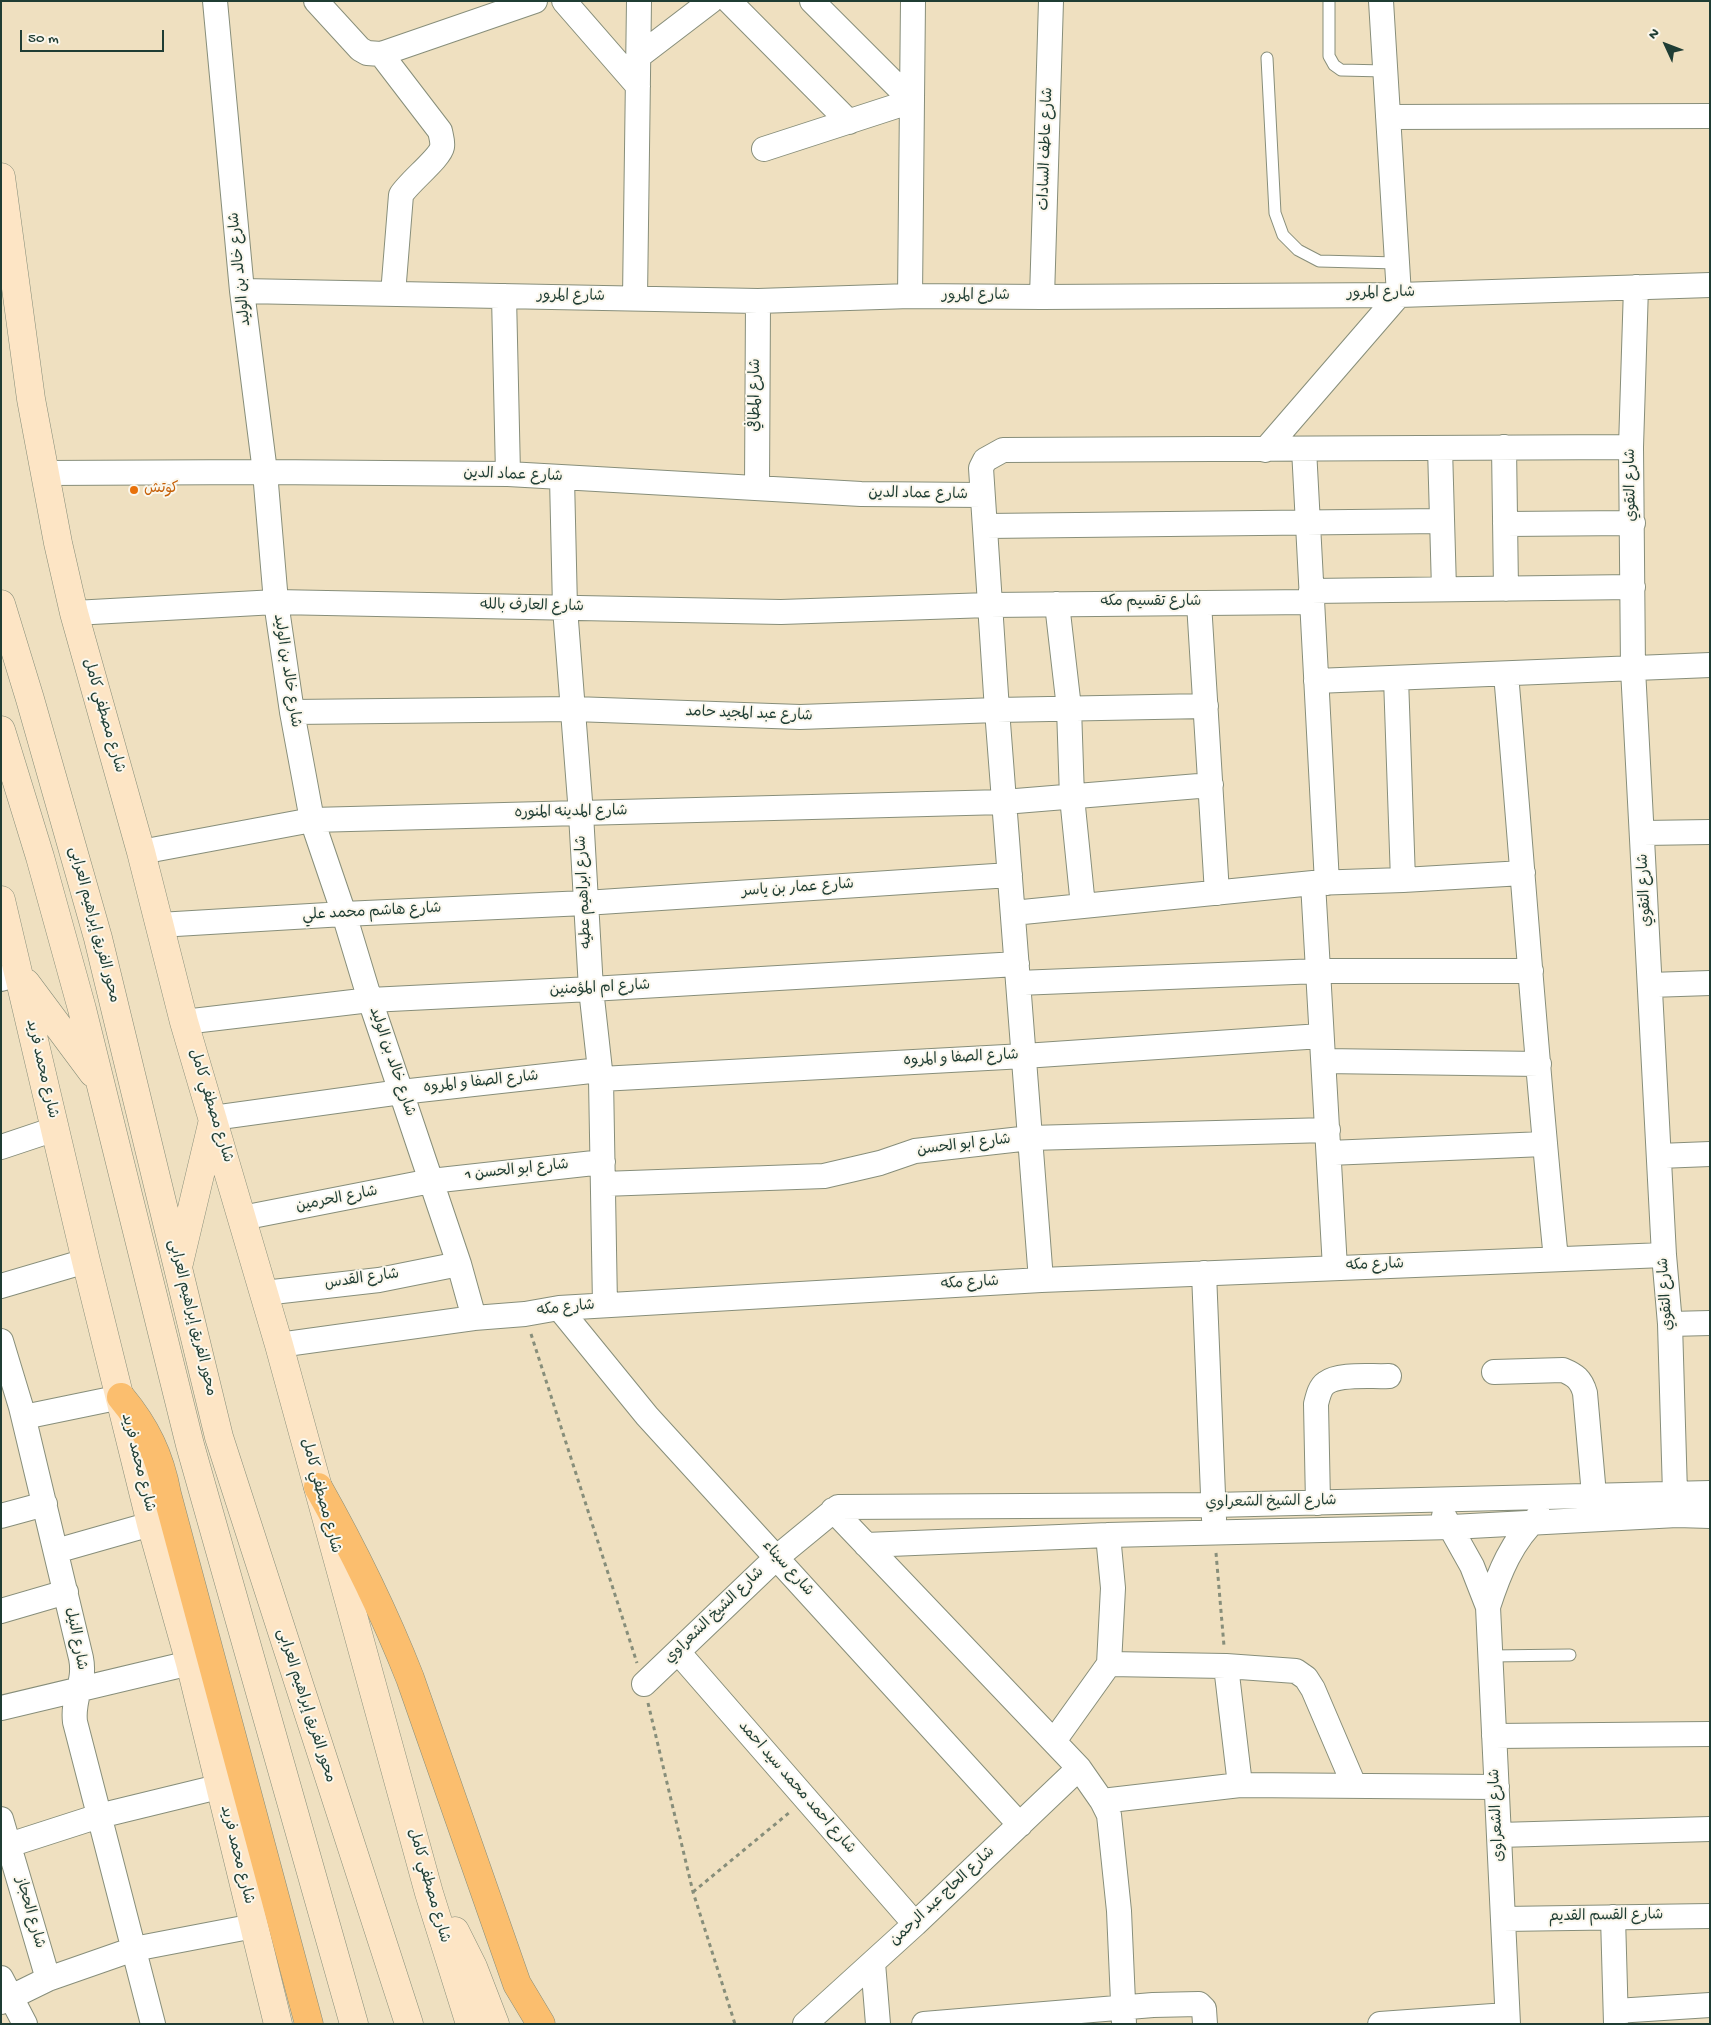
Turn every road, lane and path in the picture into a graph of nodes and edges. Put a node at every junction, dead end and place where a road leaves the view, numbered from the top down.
1 (215, 1) edge
2 (316, 1) edge
3 (535, 1) edge
4 (564, 1) edge
5 (639, 1) edge
6 (712, 1) edge
7 (729, 1) edge
8 (812, 1) edge
9 (914, 1) edge
10 (1051, 1) edge
11 (1329, 1) edge
12 (1381, 1) edge
13 (381, 54) junction
14 (639, 56) junction
15 (1267, 58) dead end
16 (1385, 71) junction
17 (638, 86) junction
18 (912, 101) junction
19 (1710, 116) edge
20 (1388, 117) junction
21 (849, 122) junction
22 (764, 149) dead end
23 (1, 177) edge
24 (4, 216) edge
25 (1397, 263) junction
26 (1710, 285) edge
27 (1636, 287) junction
28 (242, 292) junction
29 (393, 294) junction
30 (1399, 294) junction
31 (504, 296) junction
32 (910, 296) junction
33 (1042, 297) junction
34 (635, 298) junction
35 (758, 301) junction
36 (1504, 447) junction
37 (1631, 447) junction
38 (1440, 448) junction
39 (1304, 449) junction
40 (1265, 450) junction
41 (265, 472) junction
42 (44, 473) junction
43 (508, 474) junction
44 (562, 478) junction
45 (757, 488) junction
46 (982, 495) junction
47 (1442, 521) junction
48 (1308, 522) junction
49 (1633, 523) junction
50 (1505, 524) junction
51 (986, 526) junction
52 (1633, 587) junction
53 (1506, 589) junction
54 (1444, 590) junction
55 (1312, 596) junction
56 (276, 602) junction
57 (1199, 603) junction
58 (1, 604) edge
59 (1056, 604) junction
60 (989, 605) junction
61 (565, 608) junction
62 (74, 613) junction
63 (1710, 666) edge
64 (1633, 668) junction
65 (1506, 674) junction
66 (1396, 678) junction
67 (1316, 681) junction
68 (1206, 706) junction
69 (1068, 708) junction
70 (574, 709) junction
71 (997, 710) junction
72 (292, 712) junction
73 (1, 730) edge
74 (1211, 785) junction
75 (1072, 797) junction
76 (1004, 802) junction
77 (581, 814) junction
78 (312, 820) junction
79 (1710, 832) edge
80 (1643, 833) junction
81 (141, 852) junction
82 (1523, 873) junction
83 (1010, 875) junction
84 (1403, 880) junction
85 (1320, 883) junction
86 (1217, 893) junction
87 (1, 900) edge
88 (585, 903) junction
89 (1083, 906) junction
90 (1013, 913) junction
91 (344, 914) junction
92 (159, 925) junction
93 (1318, 971) junction
94 (1531, 971) junction
95 (1017, 974) junction
96 (10, 976) edge
97 (1710, 983) edge
98 (1650, 985) junction
99 (591, 989) junction
100 (370, 1000) junction
101 (184, 1022) junction
102 (1321, 1036) junction
103 (1024, 1056) junction
104 (1324, 1061) junction
105 (1539, 1064) junction
106 (600, 1074) junction
107 (101, 1083) junction
108 (401, 1092) junction
109 (213, 1118) junction
110 (55, 1129) junction
111 (1328, 1130) junction
112 (1030, 1138) junction
113 (1544, 1144) junction
114 (1, 1147) edge
115 (1329, 1153) junction
116 (1710, 1154) edge
117 (1659, 1156) junction
118 (603, 1173) junction
119 (431, 1181) junction
120 (242, 1218) junction
121 (1664, 1255) junction
122 (1556, 1259) junction
123 (86, 1261) junction
124 (459, 1264) junction
125 (178, 1267) junction
126 (1336, 1268) junction
127 (1204, 1273) junction
128 (1041, 1280) junction
129 (1, 1286) edge
130 (264, 1292) junction
131 (605, 1305) junction
132 (559, 1308) junction
133 (474, 1318) junction
134 (1710, 1323) edge
135 (1670, 1324) junction
136 (1, 1341) edge
137 (279, 1345) junction
138 (1494, 1372) dead end
139 (1389, 1376) dead end
140 (121, 1398) junction
141 (16, 1412) edge
142 (318, 1487) junction
143 (1675, 1493) junction
144 (1710, 1493) edge
145 (1594, 1495) junction
146 (1560, 1497) junction
147 (1434, 1500) junction
148 (1318, 1503) junction
149 (45, 1504) junction
150 (1213, 1505) junction
151 (833, 1510) junction
152 (1, 1516) edge
153 (1710, 1516) edge
154 (1531, 1523) junction
155 (151, 1524) junction
156 (1452, 1527) junction
157 (1214, 1533) junction
158 (1108, 1535) junction
159 (866, 1545) junction
160 (56, 1551) junction
161 (776, 1558) junction
162 (66, 1592) junction
163 (1488, 1607) junction
164 (1, 1611) edge
165 (678, 1652) junction
166 (1570, 1655) dead end
167 (1490, 1656) junction
168 (190, 1663) junction
169 (1110, 1664) junction
170 (1226, 1666) junction
171 (644, 1684) dead end
172 (79, 1689) junction
173 (1, 1708) edge
174 (1710, 1734) edge
175 (1494, 1736) junction
176 (1054, 1742) junction
177 (1079, 1768) junction
178 (1240, 1785) junction
179 (1354, 1785) junction
180 (218, 1787) junction
181 (1497, 1787) junction
182 (806, 1799) junction
183 (1102, 1801) junction
184 (99, 1816) junction
185 (1, 1819) edge
186 (1020, 1825) junction
187 (1710, 1828) edge
188 (1499, 1834) junction
189 (9, 1845) junction
190 (693, 1892) dead end
191 (429, 1893) junction
192 (1710, 1916) edge
193 (1613, 1917) junction
194 (1503, 1919) junction
195 (915, 1924) junction
196 (254, 1926) junction
197 (134, 1949) junction
198 (873, 1963) junction
199 (48, 1979) junction
200 (4, 1992) edge
201 (1710, 2005) edge
202 (1123, 2016) edge
203 (1616, 2017) edge
204 (1508, 2019) edge
205 (25, 2024) edge
206 (153, 2024) edge
207 (278, 2024) edge
208 (309, 2024) edge
209 (354, 2024) edge
210 (409, 2024) edge
211 (470, 2024) edge
212 (495, 2024) edge
213 (541, 2024) edge
214 (805, 2024) edge
215 (878, 2024) edge
216 (924, 2024) edge
217 (1205, 2024) edge
218 (1380, 2024) edge

1 - 28 street, شارع خالد بن الوليد
2 - 13 street
3 - 13 street
4 - 17 street
5 - 14 street
6 - 14 street
7 - 21 street
8 - 18 street
9 - 18 street
10 - 33 street, شارع عاطف السادات
11 - 16 lane
12 - 16 street
13 - 29 street
14 - 17 street
15 - 25 lane
16 - 20 street
17 - 34 street
18 - 21 street
18 - 32 street
19 - 20 street
20 - 25 street
21 - 22 street
23 - 24 street, شارع مصطفي كامل
24 - 42 street, شارع مصطفي كامل
25 - 30 street
26 - 27 street, شارع المرور
27 - 30 street, شارع المرور
27 - 37 street, شارع التقوي
28 - 29 street, شارع المرور
28 - 41 street, شارع خالد بن الوليد
29 - 31 street, شارع المرور
30 - 33 street, شارع المرور
30 - 40 street
31 - 34 street, شارع المرور
31 - 43 street
32 - 33 street, شارع المرور
32 - 35 street, شارع المرور
34 - 35 street, شارع المرور
35 - 45 street, شارع المطافي
36 - 37 street
36 - 38 street
36 - 50 street
37 - 49 street, شارع التقوي
38 - 39 street
38 - 47 street
39 - 40 street
39 - 48 street
40 - 46 street
41 - 42 street, شارع عماد الدين
41 - 43 street, شارع عماد الدين
41 - 56 street, شارع خالد بن الوليد
42 - 62 street, شارع مصطفي كامل
43 - 44 street, شارع عماد الدين
44 - 45 street, شارع عماد الدين
44 - 61 street, شارع ابراهيم عطيه
45 - 46 street, شارع عماد الدين
46 - 51 street
47 - 48 street
47 - 54 street
48 - 51 street
48 - 55 street
49 - 50 street
49 - 52 street, شارع التقوي
50 - 53 street
51 - 60 street
52 - 53 street, شارع تقسيم مكه
52 - 64 street, شارع التقوي
53 - 54 street, شارع تقسيم مكه
54 - 55 street, شارع تقسيم مكه
55 - 57 street, شارع تقسيم مكه
55 - 67 street
56 - 61 street, شارع العارف بالله
56 - 62 street, شارع العارف بالله
56 - 72 street, شارع خالد بن الوليد
57 - 59 street, شارع تقسيم مكه
57 - 68 street
58 - 125 street, محور الفريق إبراهيم العرابى
59 - 60 street, شارع تقسيم مكه
59 - 69 street
60 - 61 street, شارع العارف بالله
60 - 71 street
61 - 70 street, شارع ابراهيم عطيه
62 - 81 street, شارع مصطفي كامل
63 - 64 street
64 - 65 street
64 - 80 street, شارع التقوي
65 - 66 street
65 - 82 street
66 - 67 street
66 - 84 street
67 - 85 street
68 - 69 street, شارع عبد المجيد حامد
68 - 74 street
69 - 71 street, شارع عبد المجيد حامد
69 - 75 street
70 - 71 street, شارع عبد المجيد حامد
70 - 72 street, شارع عبد المجيد حامد
70 - 77 street, شارع ابراهيم عطيه
71 - 76 street
72 - 78 street, شارع خالد بن الوليد
73 - 107 street, محور الفريق إبراهيم العرابى
74 - 75 street, شارع المدينه المنوره
74 - 86 street
75 - 76 street, شارع المدينه المنوره
75 - 89 street
76 - 77 street, شارع المدينه المنوره
76 - 83 street
77 - 78 street, شارع المدينه المنوره
77 - 88 street, شارع ابراهيم عطيه
78 - 81 street, شارع المدينه المنوره
78 - 91 street, شارع خالد بن الوليد
79 - 80 street
80 - 98 street, شارع التقوي
81 - 92 street, شارع مصطفي كامل
82 - 84 street
82 - 94 street
83 - 88 street, شارع عمار بن ياسر
83 - 90 street
84 - 85 street
85 - 86 street
85 - 93 street
86 - 89 street
87 - 96 street, شارع محمد فريد
88 - 91 street, شارع هاشم محمد علي
88 - 99 street, شارع ابراهيم عطيه
89 - 90 street
90 - 95 street
91 - 92 street, شارع هاشم محمد علي
91 - 100 street, شارع خالد بن الوليد
92 - 101 street, شارع مصطفي كامل
93 - 94 street, شارع ام المؤمنين
93 - 95 street, شارع ام المؤمنين
93 - 102 street
94 - 105 street
95 - 99 street, شارع ام المؤمنين
95 - 103 street
96 - 107 street
96 - 110 street, شارع محمد فريد
97 - 98 street
98 - 117 street, شارع التقوي
99 - 100 street, شارع ام المؤمنين
99 - 106 street, شارع ابراهيم عطيه
100 - 101 street, شارع ام المؤمنين
100 - 108 street, شارع خالد بن الوليد
101 - 109 street, شارع مصطفي كامل
102 - 103 street, شارع الصفا و المروه
102 - 104 street
103 - 106 street, شارع الصفا و المروه
103 - 112 street
104 - 105 street
104 - 111 street
105 - 113 street
106 - 108 street, شارع الصفا و المروه
106 - 118 street, شارع ابراهيم عطيه
107 - 209 street, محور الفريق إبراهيم العرابى
108 - 109 street, شارع الصفا و المروه
108 - 119 street, شارع خالد بن الوليد
109 - 120 street, شارع مصطفي كامل
109 - 125 street
110 - 114 street
110 - 123 street, شارع محمد فريد
111 - 112 street, شارع ابو الحسن
111 - 115 street
112 - 118 street, شارع ابو الحسن
112 - 128 street
113 - 115 street
113 - 122 street
115 - 126 street
116 - 117 street
117 - 121 street, شارع التقوي
118 - 119 street, شارع ابو الحسن 1
118 - 131 street, شارع ابراهيم عطيه
119 - 120 street, شارع الحرمين
119 - 124 street, شارع خالد بن الوليد
120 - 130 street, شارع مصطفي كامل
121 - 122 street, شارع مكه
121 - 135 street, شارع التقوي
122 - 126 street, شارع مكه
123 - 129 street
123 - 140 street, شارع محمد فريد
124 - 130 street, شارع القدس
124 - 133 street, شارع خالد بن الوليد
125 - 210 street, محور الفريق إبراهيم العرابى
126 - 127 street, شارع مكه
127 - 128 street, شارع مكه
127 - 150 street
128 - 131 street, شارع مكه
130 - 137 street, شارع مصطفي كامل
131 - 132 street, شارع مكه
132 - 133 street, شارع مكه
132 - 161 street, شارع سيناء
133 - 137 street, شارع مكه
134 - 135 street
135 - 143 street, شارع التقوي
136 - 141 street, شارع النيل
137 - 142 street, شارع مصطفي كامل
138 - 145 street
139 - 148 street
140 - 141 street
140 - 155 street, شارع محمد فريد
140 - 208 highway
141 - 149 street, شارع النيل
142 - 191 street, شارع مصطفي كامل
142 - 213 highway
143 - 144 street, شارع الشيخ الشعراوي
143 - 145 street, شارع الشيخ الشعراوي
145 - 146 street, شارع الشيخ الشعراوي
146 - 147 street, شارع الشيخ الشعراوي
146 - 154 street, شارع الشعراوى
147 - 148 street, شارع الشيخ الشعراوي
147 - 156 street, شارع الشعراوى
148 - 150 street, شارع الشيخ الشعراوي
149 - 152 street
149 - 160 street, شارع النيل
150 - 151 street, شارع الشيخ الشعراوي
150 - 157 street
151 - 159 street
151 - 161 street, شارع الشيخ الشعراوي
153 - 154 street, شارع الشيخ الشعراوي
154 - 156 street, شارع الشيخ الشعراوي
154 - 163 street, شارع الشعراوى
155 - 160 street
155 - 168 street, شارع محمد فريد
156 - 157 street, شارع الشيخ الشعراوي
156 - 163 street, شارع الشعراوى
157 - 158 street, شارع الشيخ الشعراوي
157 - 170 path
158 - 159 street, شارع الشيخ الشعراوي
158 - 169 street
159 - 176 street
160 - 162 street, شارع النيل
161 - 165 street, شارع الشيخ الشعراوي
161 - 186 street, شارع سيناء
162 - 164 street
162 - 172 street, شارع النيل
163 - 167 street, شارع الشعراوى
165 - 171 street, شارع الشيخ الشعراوي
165 - 182 street, شارع احمد محمد سيد احمد
166 - 167 lane
167 - 175 street, شارع الشعراوى
168 - 172 street
168 - 180 street, شارع محمد فريد
169 - 170 street
169 - 176 street
170 - 178 street
170 - 179 street
172 - 173 street
172 - 184 street, شارع النيل
174 - 175 street
175 - 181 street, شارع الشعراوى
176 - 177 street
177 - 183 street
177 - 186 street, شارع الحاج عبد الرحمن
178 - 179 street
178 - 183 street
179 - 181 street
180 - 184 street
180 - 196 street, شارع محمد فريد
181 - 188 street, شارع الشعراوى
182 - 190 path
182 - 195 street, شارع احمد محمد سيد احمد
183 - 202 street
184 - 189 street
184 - 197 street, شارع النيل
185 - 189 street, شارع الحجاز
186 - 195 street, شارع الحاج عبد الرحمن
187 - 188 street
188 - 194 street, شارع الشعراوى
189 - 199 street, شارع الحجاز
191 - 211 street, شارع مصطفي كامل
191 - 212 street
192 - 193 street, شارع القسم القديم
193 - 194 street, شارع القسم القديم
193 - 203 street
194 - 204 street, شارع الشعراوى
195 - 198 street, شارع الحاج عبد الرحمن
196 - 197 street
196 - 207 street, شارع محمد فريد
197 - 199 street
197 - 206 street, شارع النيل
198 - 214 street, شارع الحاج عبد الرحمن
198 - 215 street
199 - 200 street
200 - 205 street
201 - 203 street
202 - 216 street
202 - 217 street
204 - 218 street

